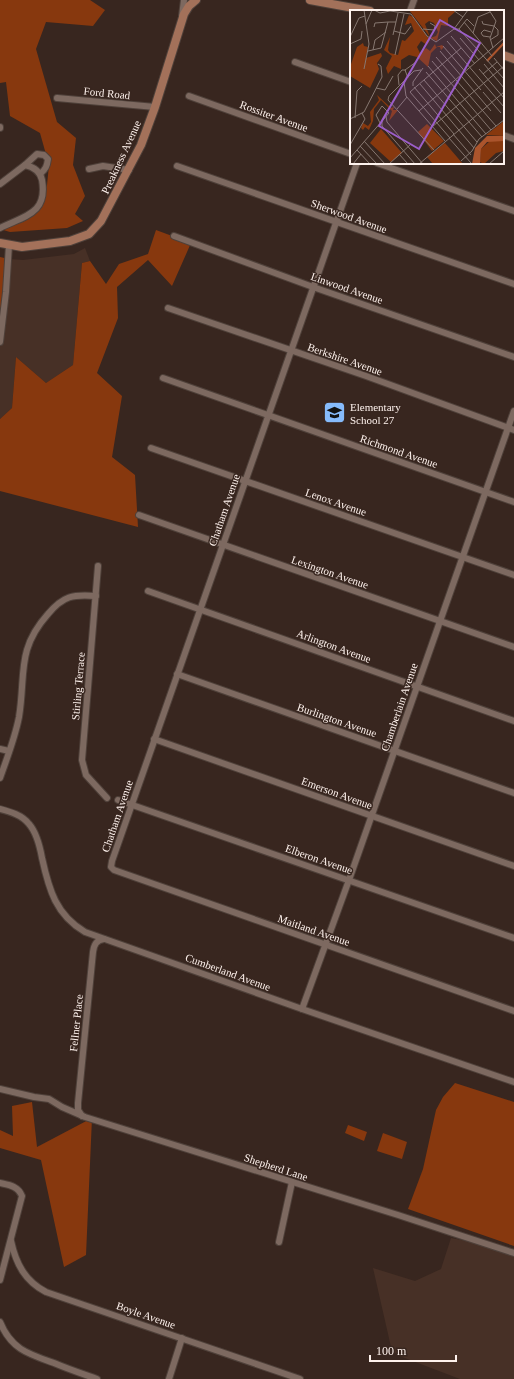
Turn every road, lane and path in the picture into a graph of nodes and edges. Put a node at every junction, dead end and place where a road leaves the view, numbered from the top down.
1 (184, 0) edge
2 (196, 0) edge
3 (310, 0) edge
4 (414, 0) edge
5 (365, 10) edge
6 (410, 10) edge
7 (181, 23) junction
8 (504, 55) edge
9 (514, 59) edge
10 (295, 62) dead end
11 (350, 82) edge
12 (190, 96) dead end
13 (57, 98) dead end
14 (155, 107) junction
15 (504, 135) edge
16 (514, 139) edge
17 (350, 154) edge
18 (357, 164) edge
19 (380, 164) edge
20 (25, 165) junction
21 (177, 166) dead end
22 (89, 169) dead end
23 (129, 170) junction
24 (40, 174) junction
25 (0, 184) edge
26 (514, 211) edge
27 (336, 222) junction
28 (0, 228) edge
29 (174, 236) dead end
30 (0, 243) edge
31 (9, 246) junction
32 (514, 284) edge
33 (313, 287) junction
34 (168, 308) dead end
35 (0, 342) edge
36 (291, 351) junction
37 (514, 357) edge
38 (163, 378) dead end
39 (514, 411) edge
40 (268, 416) junction
41 (511, 428) edge
42 (151, 448) dead end
43 (245, 481) junction
44 (485, 492) junction
45 (514, 502) edge
46 (139, 515) dead end
47 (222, 545) junction
48 (462, 557) junction
49 (98, 566) dead end
50 (514, 575) edge
51 (148, 591) dead end
52 (96, 596) junction
53 (200, 610) junction
54 (440, 622) junction
55 (514, 647) edge
56 (177, 674) junction
57 (417, 686) junction
58 (514, 721) edge
59 (154, 739) junction
60 (0, 749) edge
61 (395, 751) junction
62 (9, 752) junction
63 (0, 778) edge
64 (514, 793) edge
65 (107, 798) dead end
66 (118, 800) dead end
67 (132, 804) junction
68 (0, 808) edge
69 (372, 816) junction
70 (111, 865) joint
71 (514, 866) edge
72 (349, 880) junction
73 (514, 938) edge
74 (105, 939) junction
75 (326, 945) junction
76 (302, 1009) junction
77 (514, 1011) edge
78 (514, 1082) edge
79 (0, 1089) edge
80 (82, 1116) junction
81 (292, 1182) junction
82 (2, 1184) edge
83 (11, 1241) junction
84 (279, 1242) dead end
85 (514, 1253) edge
86 (0, 1280) edge
87 (0, 1322) edge
88 (182, 1338) junction
89 (98, 1379) edge
90 (169, 1379) edge
91 (300, 1379) edge

1 - 7 street
2 - 7 main road, Preakness Avenue
3 - 5 main road
4 - 6 street
7 - 14 main road, Preakness Avenue
8 - 9 main road
10 - 11 street
12 - 17 street, Rossiter Avenue
13 - 14 street, Ford Road
14 - 23 main road, Preakness Avenue
15 - 16 street
18 - 27 street, Chatham Avenue
19 - 26 street
20 - 24 street
20 - 24 street
20 - 25 street
21 - 27 street, Sherwood Avenue
22 - 23 street
23 - 31 main road, Preakness Avenue
24 - 28 street
27 - 32 street, Sherwood Avenue
27 - 33 street, Chatham Avenue
29 - 33 street, Linwood Avenue
30 - 31 main road, Preakness Avenue
31 - 35 street
33 - 36 street, Chatham Avenue
33 - 37 street, Linwood Avenue
34 - 36 street, Berkshire Avenue
36 - 40 street, Chatham Avenue
36 - 41 street, Berkshire Avenue
38 - 40 street, Richmond Avenue
39 - 41 street, Chamberlain Avenue
40 - 43 street, Chatham Avenue
40 - 44 street, Richmond Avenue
41 - 44 street, Chamberlain Avenue
42 - 43 street, Lenox Avenue
43 - 47 street, Chatham Avenue
43 - 48 street, Lenox Avenue
44 - 45 street, Richmond Avenue
44 - 48 street, Chamberlain Avenue
46 - 47 street, Lexington Avenue
47 - 53 street, Chatham Avenue
47 - 54 street, Lexington Avenue
48 - 50 street, Lenox Avenue
48 - 54 street, Chamberlain Avenue
49 - 52 street, Stirling Terrace
51 - 53 street, Arlington Avenue
52 - 62 street
52 - 65 street, Stirling Terrace
53 - 56 street, Chatham Avenue
53 - 57 street, Arlington Avenue
54 - 55 street, Lexington Avenue
54 - 57 street, Chamberlain Avenue
56 - 59 street, Chatham Avenue
56 - 61 street, Burlington Avenue
57 - 58 street, Arlington Avenue
57 - 61 street, Chamberlain Avenue
59 - 67 street, Chatham Avenue
59 - 69 street, Emerson Avenue
60 - 62 street
61 - 64 street, Burlington Avenue
61 - 69 street, Chamberlain Avenue
62 - 63 street
66 - 67 street, Elberon Avenue
67 - 70 street, Chatham Avenue
67 - 72 street, Elberon Avenue
68 - 74 street, Cumberland Avenue
69 - 71 street, Emerson Avenue
69 - 72 street, Chamberlain Avenue
70 - 75 street, Maitland Avenue
72 - 73 street, Elberon Avenue
72 - 75 street, Chamberlain Avenue
74 - 76 street, Cumberland Avenue
74 - 80 street, Fellner Place
75 - 76 street, Chamberlain Avenue
75 - 77 street, Maitland Avenue
76 - 78 street, Cumberland Avenue
79 - 80 street, Shepherd Lane
80 - 81 street, Shepherd Lane
81 - 84 street
81 - 85 street, Shepherd Lane
82 - 83 street
83 - 86 street
83 - 88 street, Boyle Avenue
87 - 89 street
88 - 90 street
88 - 91 street, Boyle Avenue

